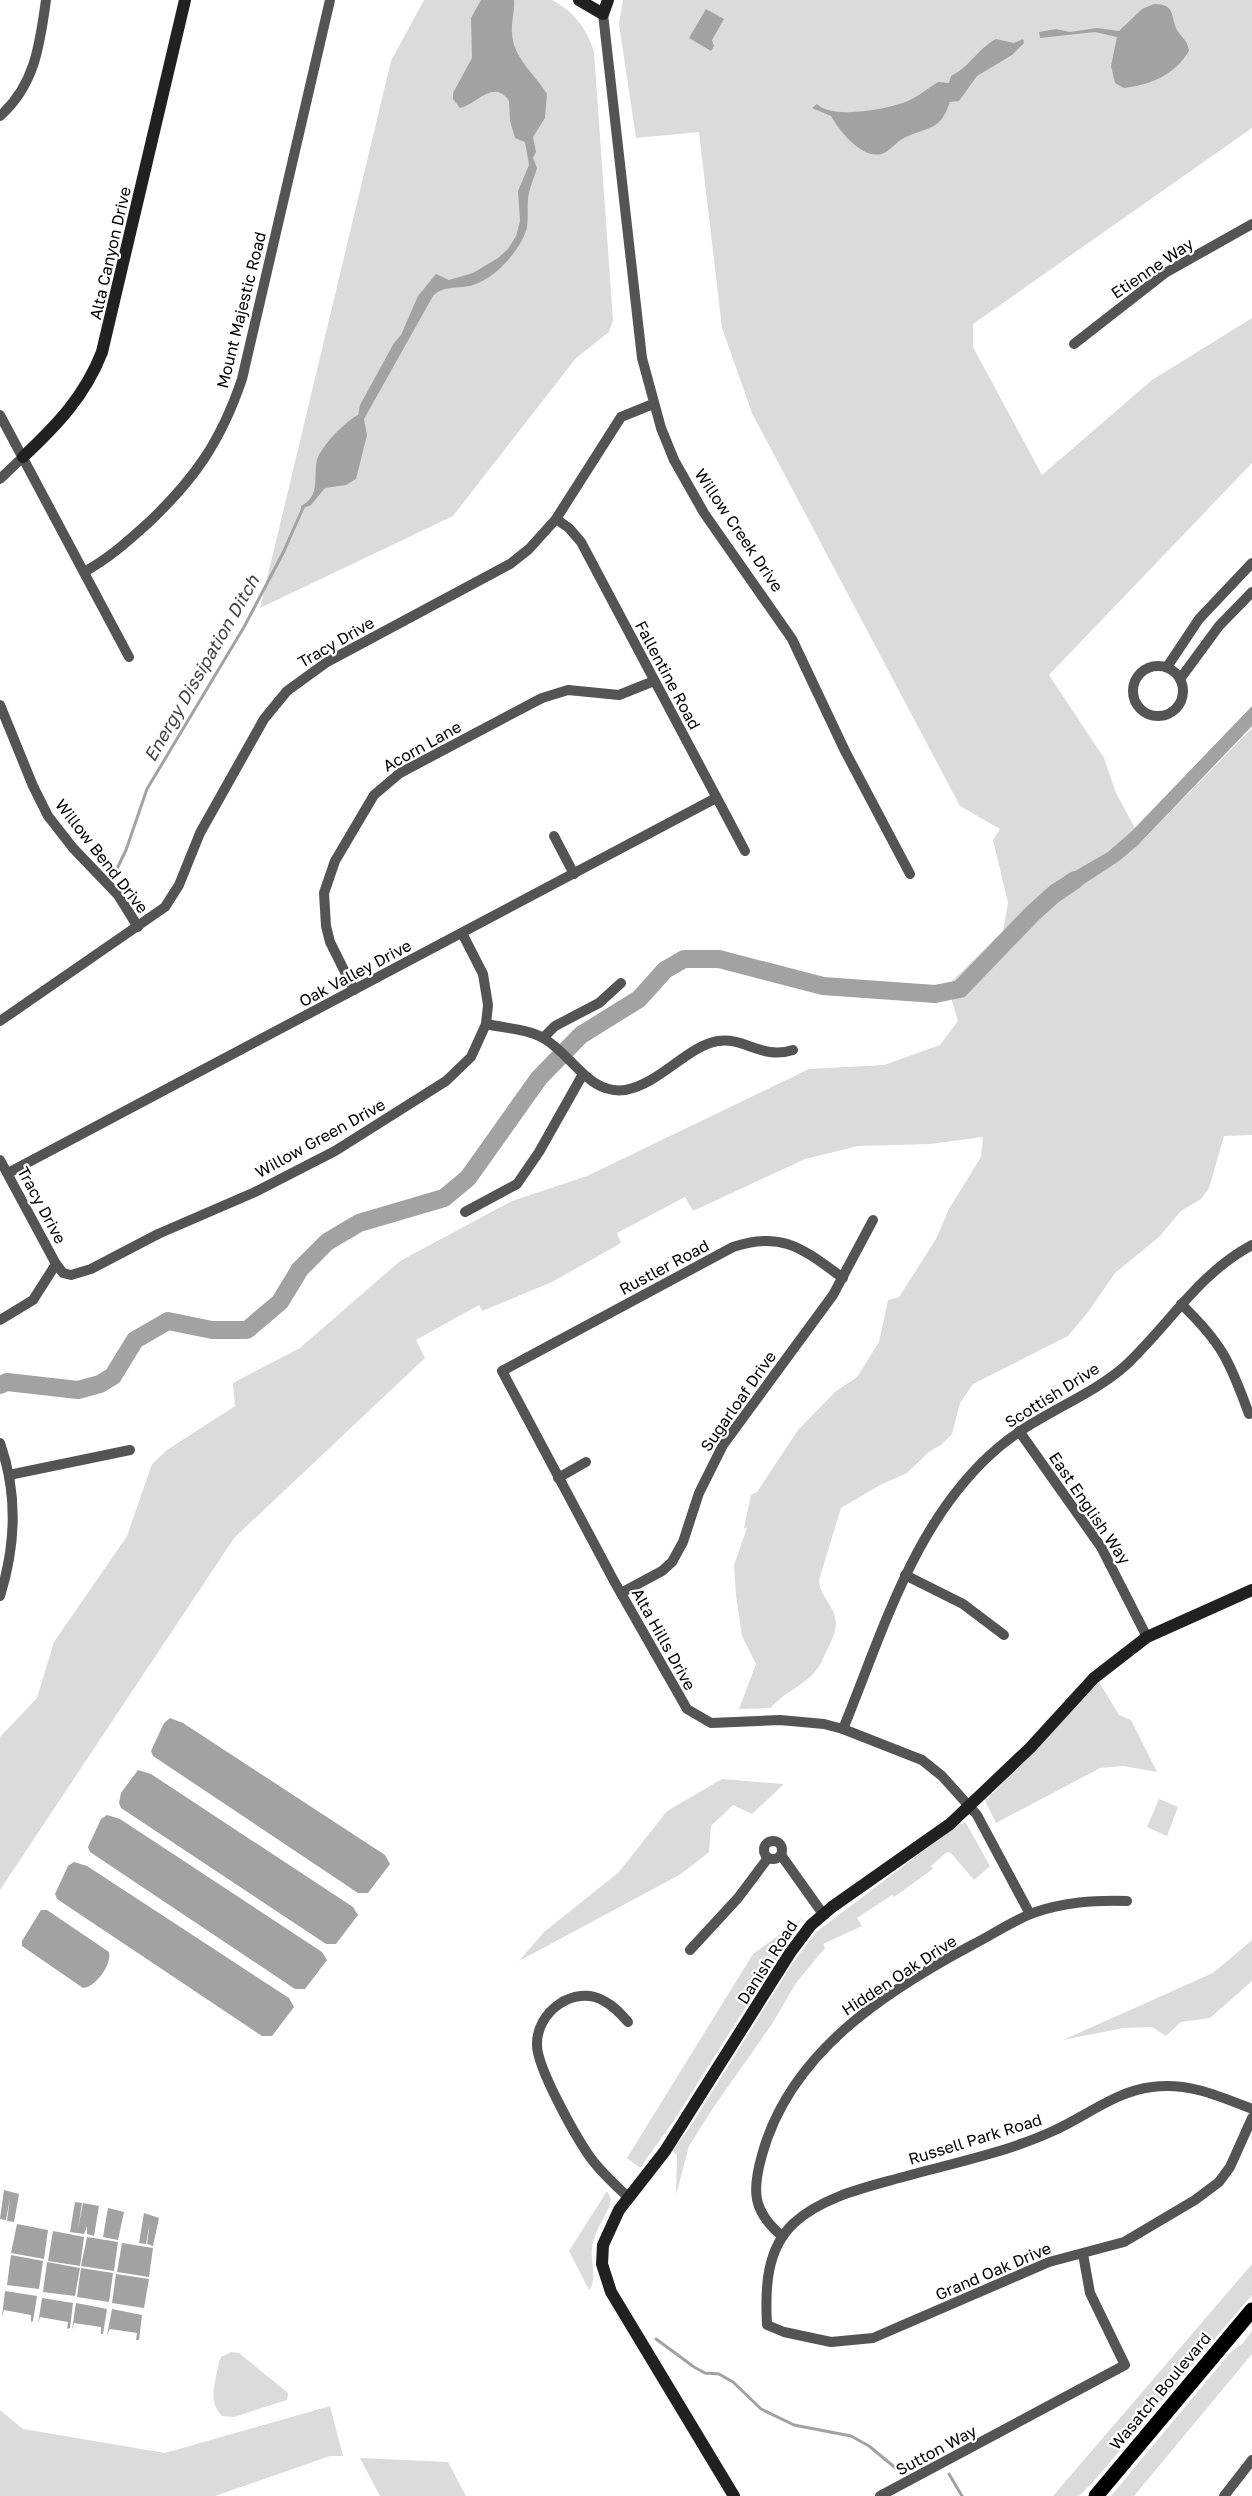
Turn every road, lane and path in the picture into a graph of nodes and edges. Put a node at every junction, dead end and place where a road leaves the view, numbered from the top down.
1 (46, 0) edge
2 (185, 0) edge
3 (330, 0) edge
4 (608, 0) edge
5 (582, 1) edge
6 (603, 15) junction
7 (0, 116) edge
8 (1252, 224) edge
9 (1074, 344) dead end
10 (653, 404) junction
11 (0, 415) edge
12 (24, 457) junction
13 (0, 479) edge
14 (556, 519) junction
15 (1252, 563) edge
16 (84, 572) junction
17 (1252, 592) edge
18 (129, 657) dead end
19 (1167, 667) junction
20 (1180, 679) junction
21 (654, 681) junction
22 (0, 705) edge
23 (716, 798) junction
24 (554, 836) dead end
25 (745, 851) dead end
26 (574, 874) junction
27 (910, 874) dead end
28 (138, 927) junction
29 (462, 933) junction
30 (621, 983) dead end
31 (354, 990) junction
32 (0, 1021) edge
33 (486, 1024) junction
34 (547, 1041) junction
35 (793, 1050) dead end
36 (583, 1074) junction
37 (0, 1161) edge
38 (8, 1173) junction
39 (465, 1212) dead end
40 (873, 1220) dead end
41 (1252, 1245) edge
42 (56, 1264) junction
43 (843, 1278) junction
44 (1181, 1304) junction
45 (0, 1320) edge
46 (502, 1371) joint
47 (1249, 1414) dead end
48 (1019, 1431) junction
49 (0, 1443) edge
50 (130, 1450) dead end
51 (586, 1462) dead end
52 (9, 1475) junction
53 (558, 1478) junction
54 (905, 1575) junction
55 (1252, 1590) edge
56 (621, 1593) junction
57 (0, 1596) edge
58 (1004, 1635) dead end
59 (1147, 1637) junction
60 (843, 1729) junction
61 (969, 1806) junction
62 (781, 1855) junction
63 (768, 1858) junction
64 (1127, 1901) dead end
65 (823, 1914) junction
66 (1030, 1914) junction
67 (690, 1950) dead end
68 (628, 2022) dead end
69 (1252, 2109) edge
70 (1252, 2118) edge
71 (628, 2197) junction
72 (782, 2236) junction
73 (1083, 2254) junction
74 (1252, 2310) edge
75 (1252, 2460) edge
76 (1249, 2473) edge
77 (734, 2496) edge
78 (881, 2496) edge
79 (1096, 2496) edge
80 (1224, 2496) edge

1 - 7 street
2 - 12 street, Alta Canyon Drive
3 - 16 street, Mount Majestic Road
4 - 6 street, Willow Creek Drive
5 - 6 street
6 - 10 street, Willow Creek Drive
8 - 9 street, Etienne Way
10 - 14 street, Tracy Drive
10 - 27 street, Willow Creek Drive
11 - 12 street
12 - 13 street, Alta Canyon Drive
12 - 16 street
14 - 21 street, Fallentine Road
14 - 28 street, Tracy Drive
15 - 19 street
16 - 18 street
17 - 20 street
19 - 20 street
19 - 20 street
21 - 23 street, Fallentine Road
21 - 31 street, Acorn Lane
22 - 28 street, Willow Bend Drive
23 - 25 street, Fallentine Road
23 - 26 street, Oak Valley Drive
24 - 26 street
26 - 29 street, Oak Valley Drive
28 - 32 street, Tracy Drive
29 - 31 street, Oak Valley Drive
29 - 33 street, Willow Green Drive
30 - 34 street
31 - 38 street, Oak Valley Drive
33 - 34 street
33 - 42 street, Willow Green Drive
34 - 36 street
35 - 36 street
36 - 39 street
37 - 38 street, Tracy Drive
38 - 42 street, Tracy Drive
40 - 43 street, Sugarloaf Drive
41 - 44 street, Scottish Drive
42 - 45 street
43 - 46 street, Rustler Road
43 - 56 street, Sugarloaf Drive
44 - 47 street
44 - 48 street, Scottish Drive
46 - 53 street, Alta Hills Drive
48 - 54 street, Scottish Drive
48 - 59 street, East English Way
49 - 52 street
50 - 52 street
51 - 53 street
52 - 57 street
53 - 56 street, Alta Hills Drive
54 - 58 street
54 - 60 street, Scottish Drive
55 - 59 street, Danish Road
56 - 60 street, Alta Hills Drive
59 - 61 street, Danish Road
60 - 61 street, Alta Hills Drive
61 - 65 street, Danish Road
61 - 66 street
62 - 63 street
62 - 63 street
62 - 65 street
63 - 67 street
64 - 66 street, Hidden Oak Drive
65 - 71 street, Danish Road
66 - 72 street, Hidden Oak Drive
68 - 71 street
69 - 72 street, Russell Park Road
70 - 73 street, Grand Oak Drive
71 - 77 street, Danish Road
72 - 73 street, Grand Oak Drive
73 - 78 street, Sutton Way
74 - 79 main road, Wasatch Boulevard
75 - 76 street
76 - 80 street

